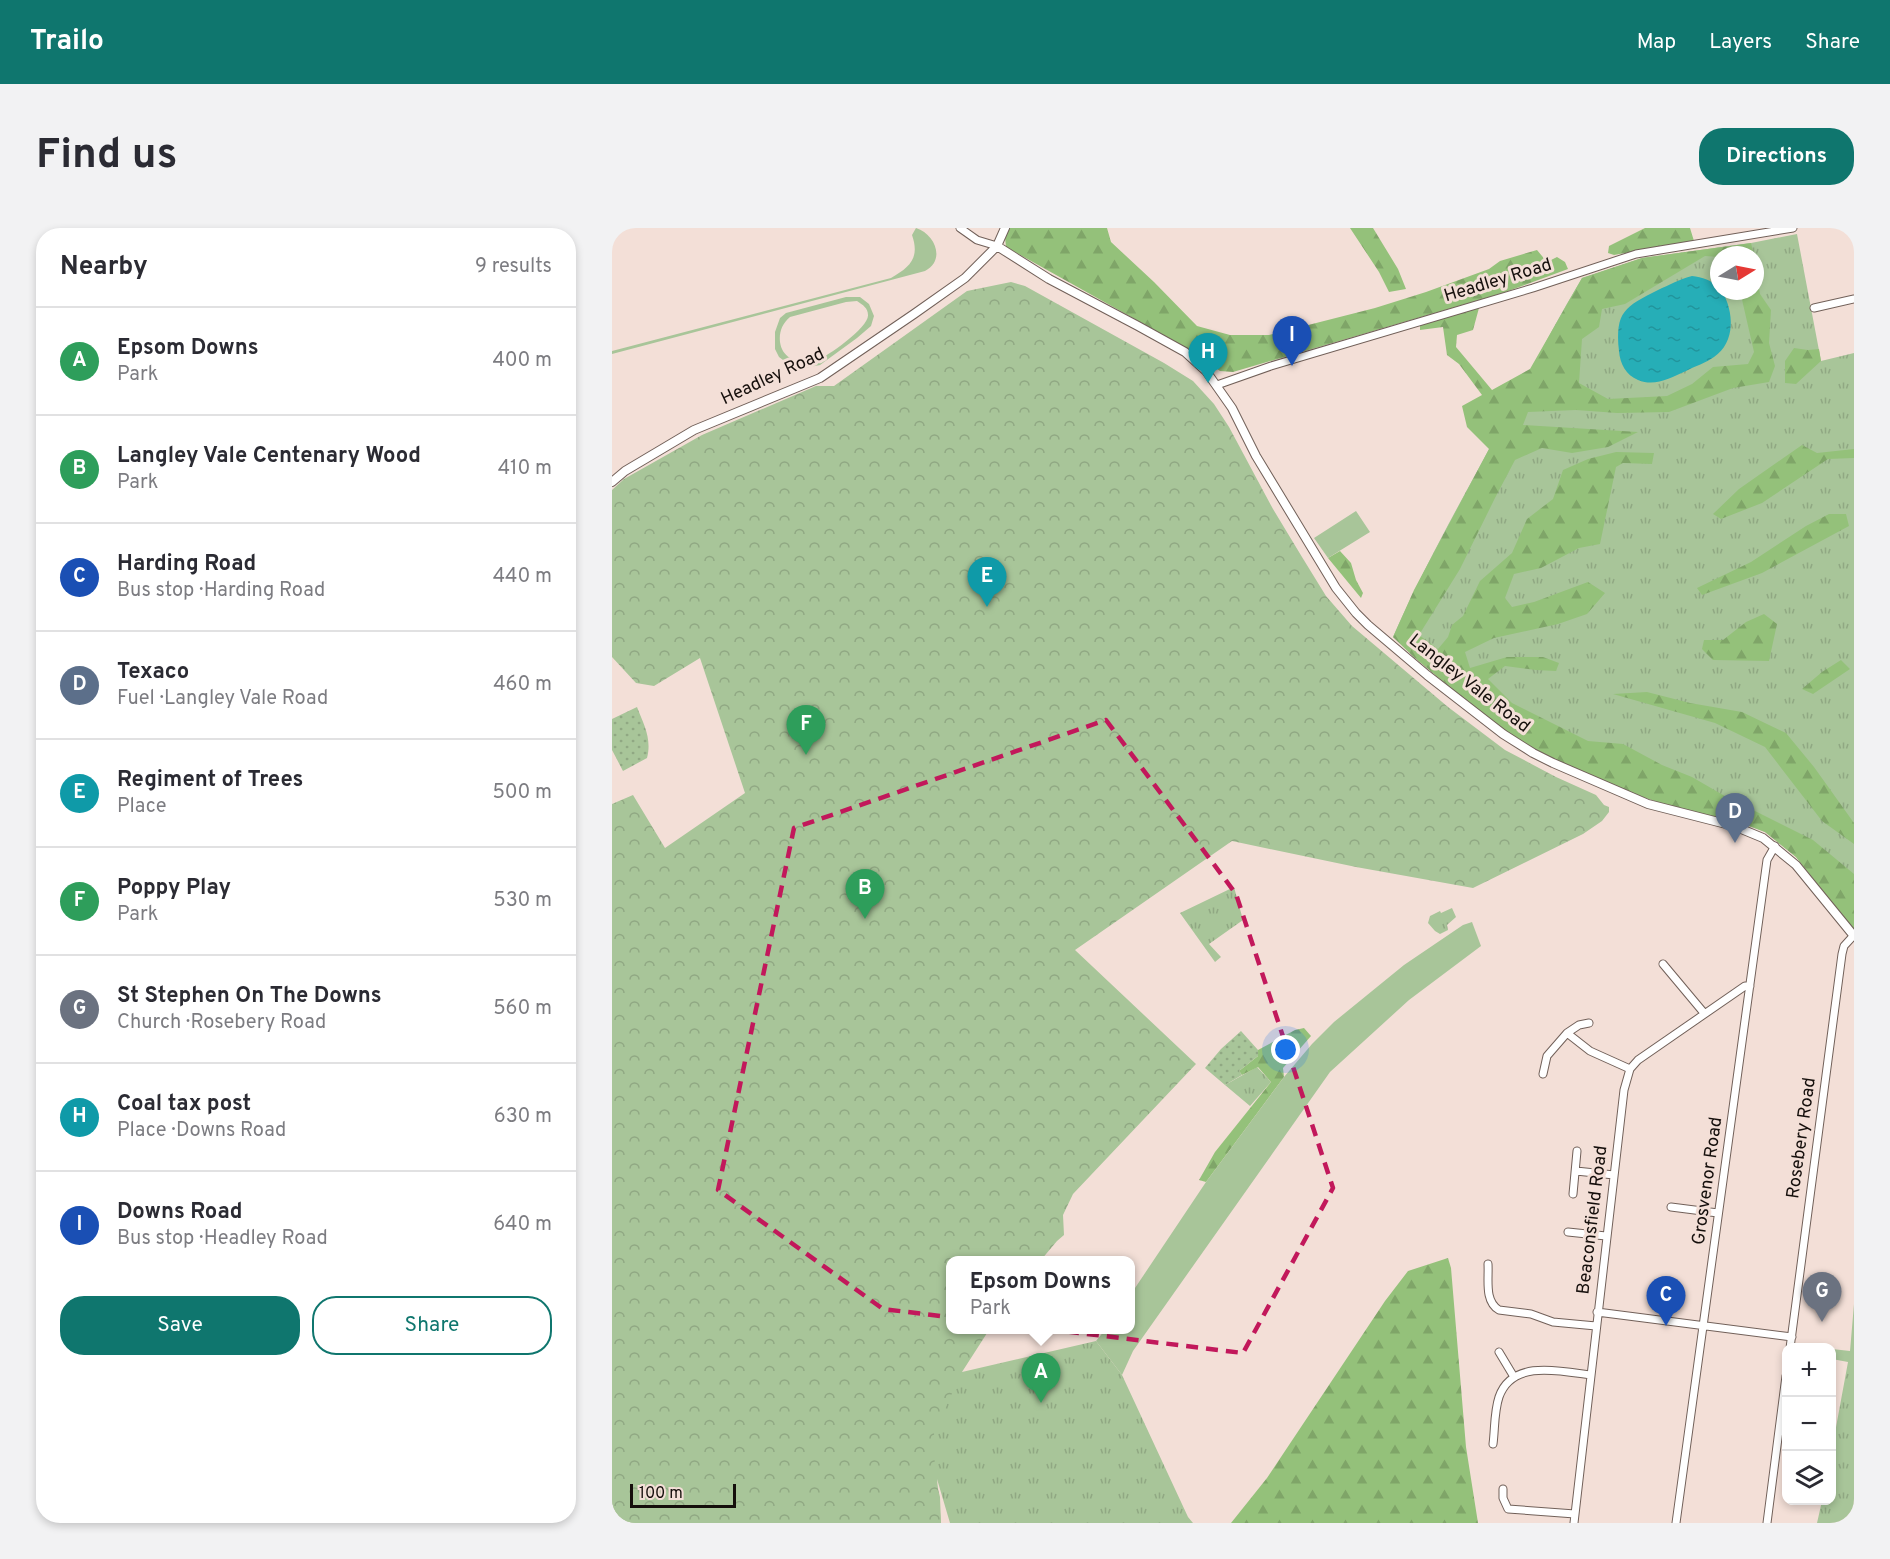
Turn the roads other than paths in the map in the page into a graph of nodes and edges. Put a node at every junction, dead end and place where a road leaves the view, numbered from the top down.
1 (960, 228) edge
2 (1005, 228) edge
3 (1794, 228) edge
4 (996, 246) junction
5 (1854, 299) edge
6 (1814, 308) dead end
7 (1217, 385) junction
8 (612, 482) edge
9 (1774, 846) junction
10 (1854, 935) edge
11 (1663, 964) dead end
12 (1750, 986) junction
13 (1704, 1013) junction
14 (1589, 1023) dead end
15 (1567, 1033) junction
16 (1630, 1069) junction
17 (1542, 1074) dead end
18 (1577, 1151) dead end
19 (1575, 1171) junction
20 (1614, 1176) junction
21 (1573, 1194) dead end
22 (1671, 1207) dead end
23 (1718, 1213) junction
24 (1568, 1232) dead end
25 (1606, 1236) junction
26 (1488, 1264) dead end
27 (1597, 1312) junction
28 (1703, 1325) junction
29 (1596, 1326) junction
30 (1792, 1337) junction
31 (1791, 1343) edge
32 (1498, 1352) dead end
33 (1590, 1375) junction
34 (1514, 1377) junction
35 (1783, 1397) edge
36 (1493, 1444) dead end
37 (1503, 1489) dead end
38 (1575, 1515) junction
39 (1574, 1523) edge
40 (1676, 1523) edge
41 (1767, 1523) edge

1 - 4 street
2 - 4 street, Headley Road
3 - 7 street, Headley Road
4 - 7 street, Langley Vale Road
4 - 8 street, Headley Road
5 - 6 street
7 - 9 street, Langley Vale Road
9 - 10 street, Langley Vale Road
9 - 12 street, Grosvenor Road
10 - 30 street, Rosebery Road
11 - 13 street
12 - 13 street
12 - 23 street, Grosvenor Road
13 - 16 street
14 - 15 street
15 - 16 street
15 - 17 street
16 - 20 street, Beaconsfield Road
18 - 19 street
19 - 20 street
19 - 21 street
20 - 25 street, Beaconsfield Road
22 - 23 street
23 - 28 street, Grosvenor Road
24 - 25 street
25 - 27 street, Beaconsfield Road
26 - 29 street
27 - 28 street
27 - 29 street, Beaconsfield Road
28 - 30 street
28 - 40 street, Grosvenor Road
29 - 33 street, Beaconsfield Road
30 - 31 street, Rosebery Road
32 - 34 street
33 - 34 street
33 - 38 street, Beaconsfield Road
34 - 36 street
35 - 41 street
37 - 38 street
38 - 39 street, Beaconsfield Road

